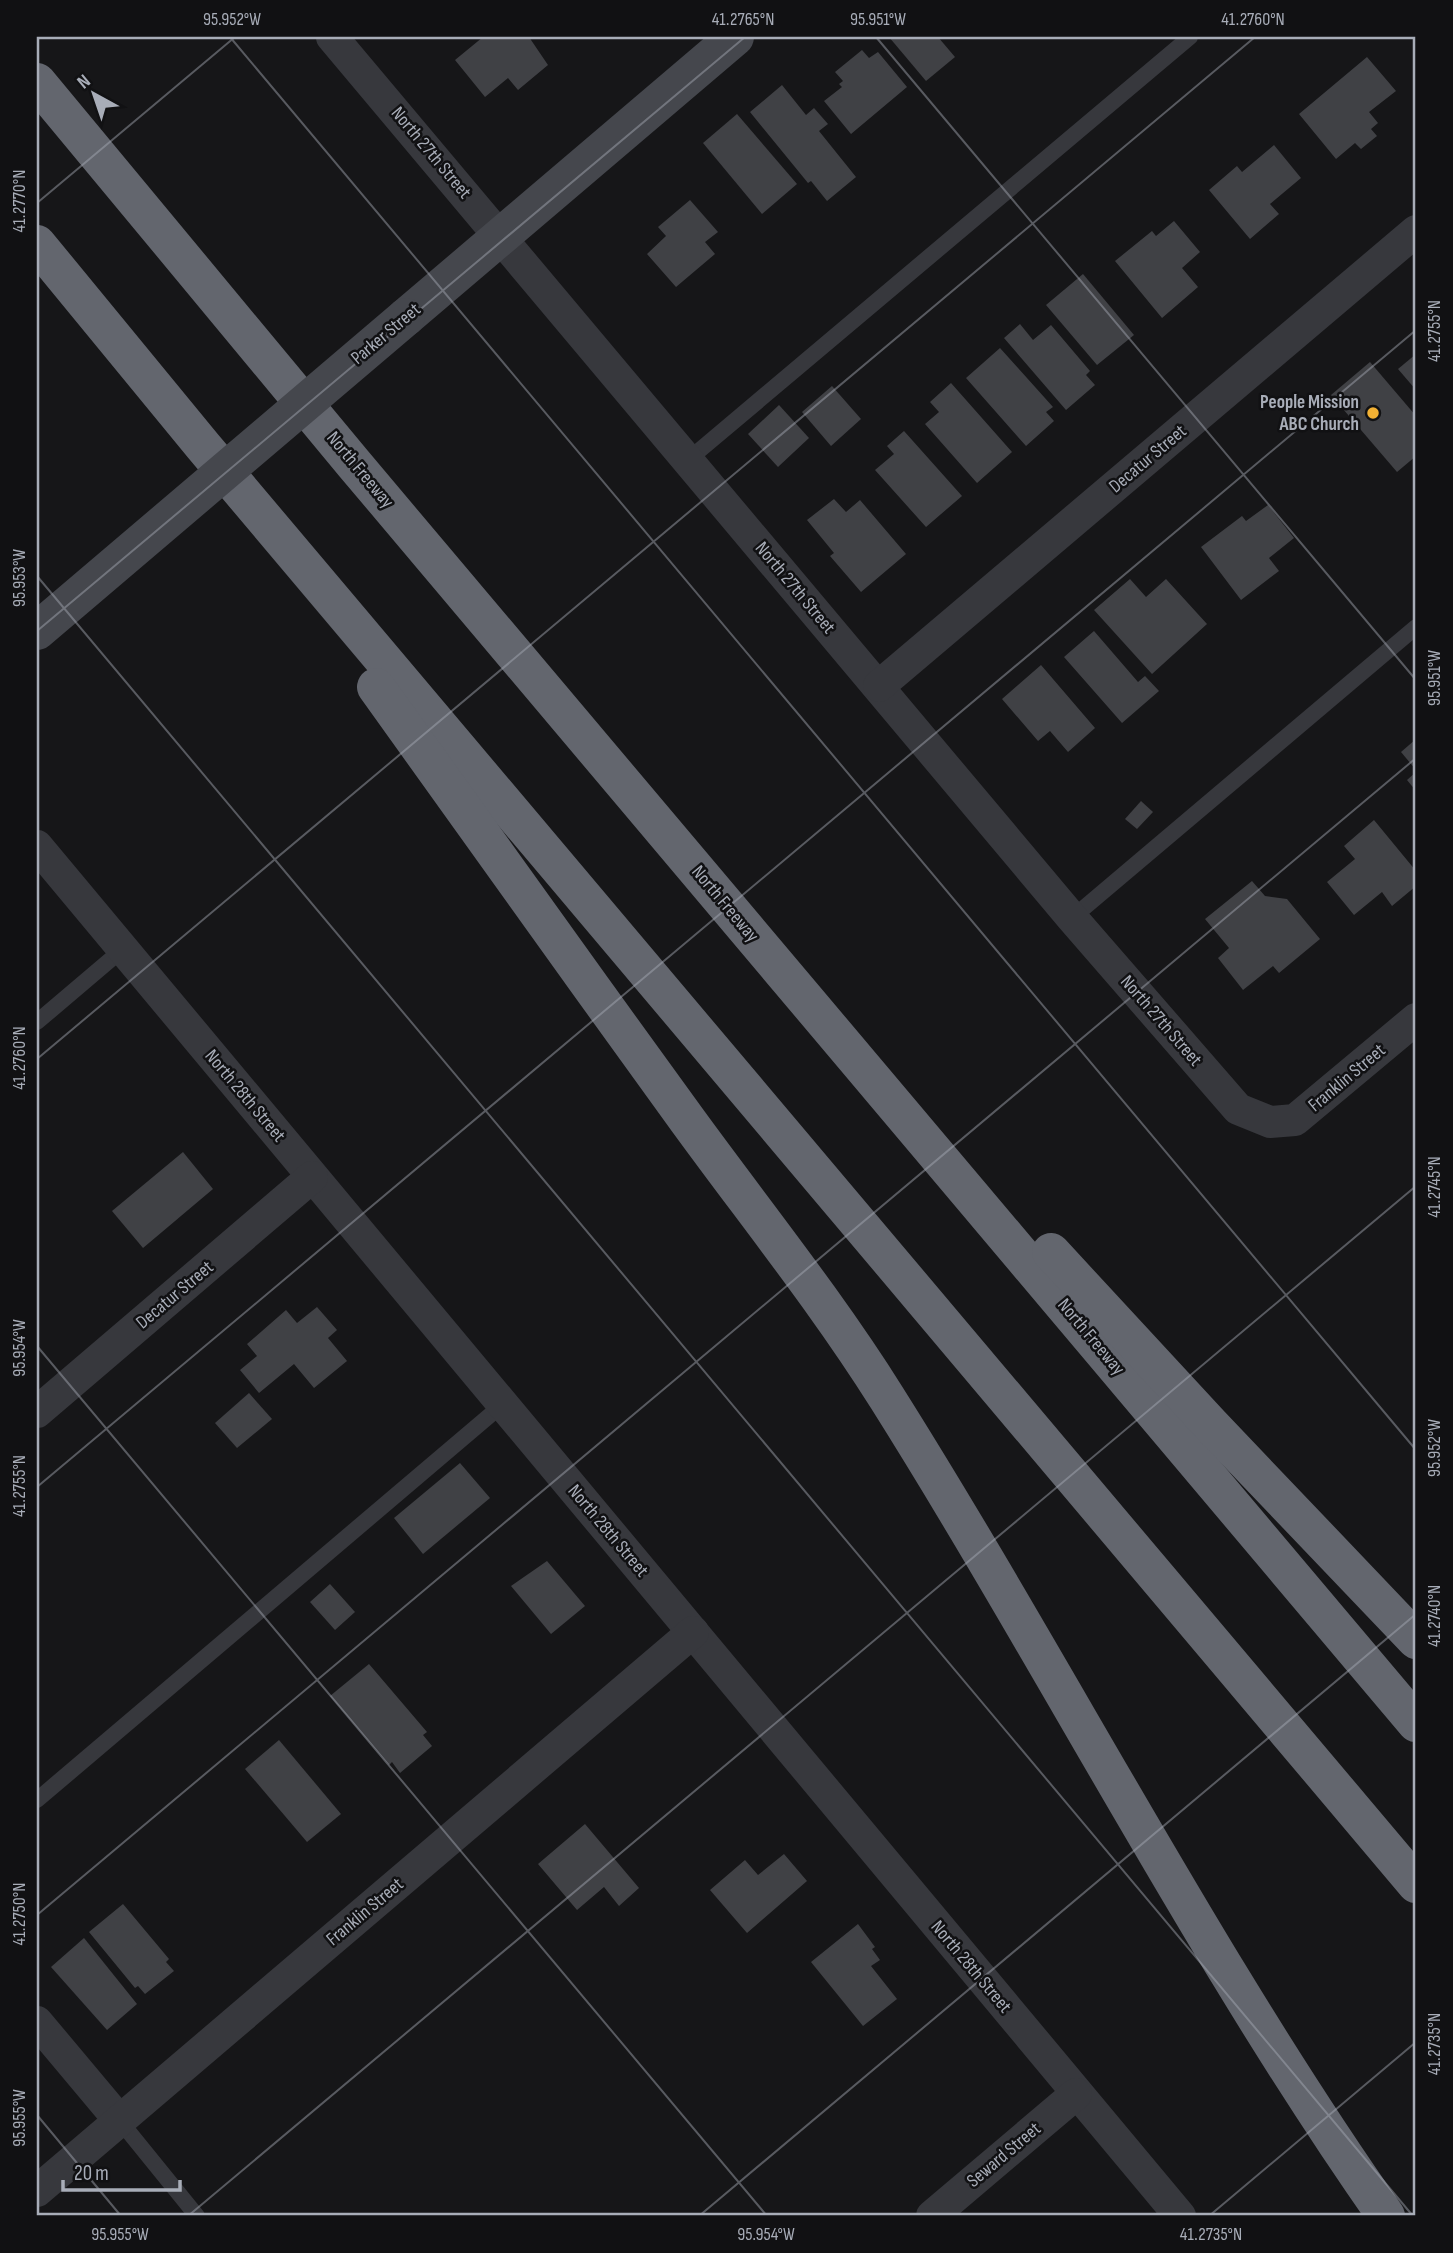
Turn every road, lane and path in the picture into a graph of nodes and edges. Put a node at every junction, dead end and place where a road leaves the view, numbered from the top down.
1 (332, 37) edge
2 (735, 37) edge
3 (1190, 37) edge
4 (37, 82) edge
5 (1416, 231) edge
6 (501, 237) junction
7 (37, 244) edge
8 (203, 446) junction
9 (688, 460) junction
10 (1416, 627) edge
11 (37, 631) edge
12 (879, 687) junction
13 (636, 798) junction
14 (37, 846) edge
15 (1072, 918) junction
16 (123, 949) junction
17 (1416, 1019) edge
18 (37, 1022) edge
19 (1270, 1122) joint
20 (312, 1177) junction
21 (502, 1405) junction
22 (37, 1412) edge
23 (693, 1632) junction
24 (1416, 1640) edge
25 (1416, 1723) edge
26 (37, 1800) edge
27 (1416, 1884) edge
28 (37, 2022) edge
29 (1076, 2094) junction
30 (120, 2121) junction
31 (37, 2191) edge
32 (197, 2216) edge
33 (932, 2216) edge
34 (1180, 2216) edge
35 (1386, 2216) edge

1 - 6 street, North 27th Street
2 - 6 street, Parker Street
3 - 9 lane
4 - 13 highway, North Freeway
5 - 12 street, Decatur Street
6 - 9 street, North 27th Street
6 - 11 street, Parker Street, bridge
7 - 8 highway
8 - 27 highway
8 - 35 highway
9 - 12 street, North 27th Street
10 - 15 lane
12 - 15 street, North 27th Street
13 - 24 highway
13 - 25 highway, North Freeway
14 - 16 street, North 28th Street
15 - 19 street, North 27th Street
16 - 18 lane
16 - 20 street, North 28th Street
17 - 19 street, Franklin Street
20 - 21 street, North 28th Street
20 - 22 street, Decatur Street
21 - 23 street, North 28th Street
21 - 26 lane
23 - 29 street, North 28th Street
23 - 30 street, Franklin Street
28 - 30 street
29 - 33 street, Seward Street
29 - 34 street, North 28th Street
30 - 31 street, Franklin Street
30 - 32 lane

